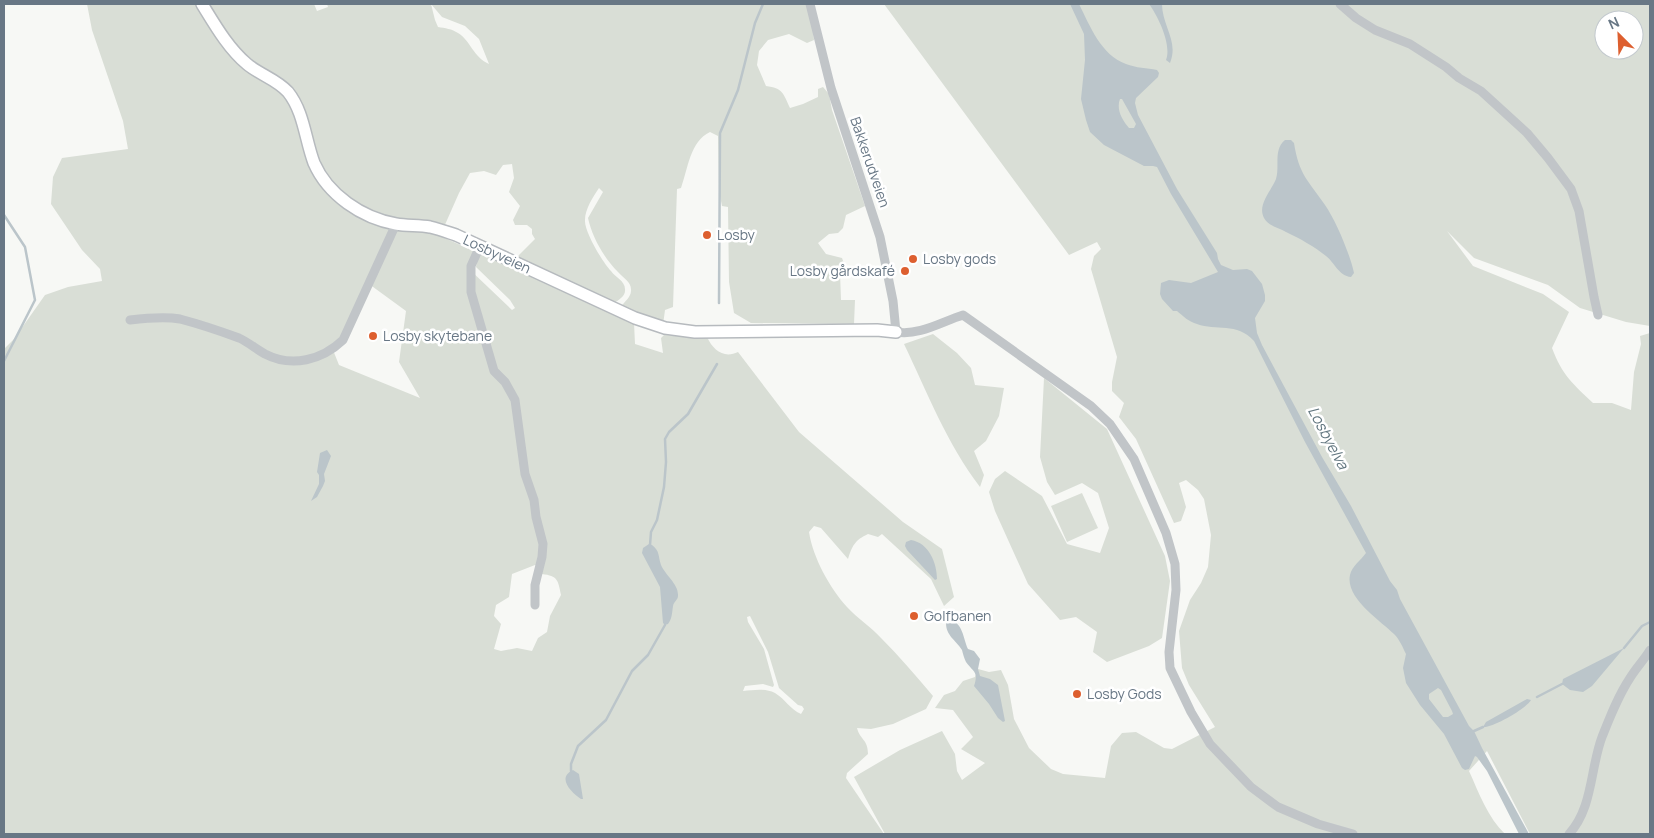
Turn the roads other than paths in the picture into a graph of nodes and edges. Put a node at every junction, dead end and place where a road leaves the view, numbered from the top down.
1 (202, 4) edge
2 (810, 4) edge
3 (1340, 4) edge
4 (396, 224) junction
5 (480, 246) junction
6 (1598, 314) dead end
7 (130, 320) dead end
8 (896, 332) junction
9 (535, 605) dead end
10 (1650, 650) edge
11 (1353, 834) edge
12 (1569, 834) edge

1 - 4 main road, Losbyveien
2 - 8 street, Bakkerudveien
3 - 6 street
4 - 5 main road, Losbyveien
4 - 7 street
5 - 8 main road, Losbyveien
5 - 9 street
8 - 11 street
10 - 12 street

